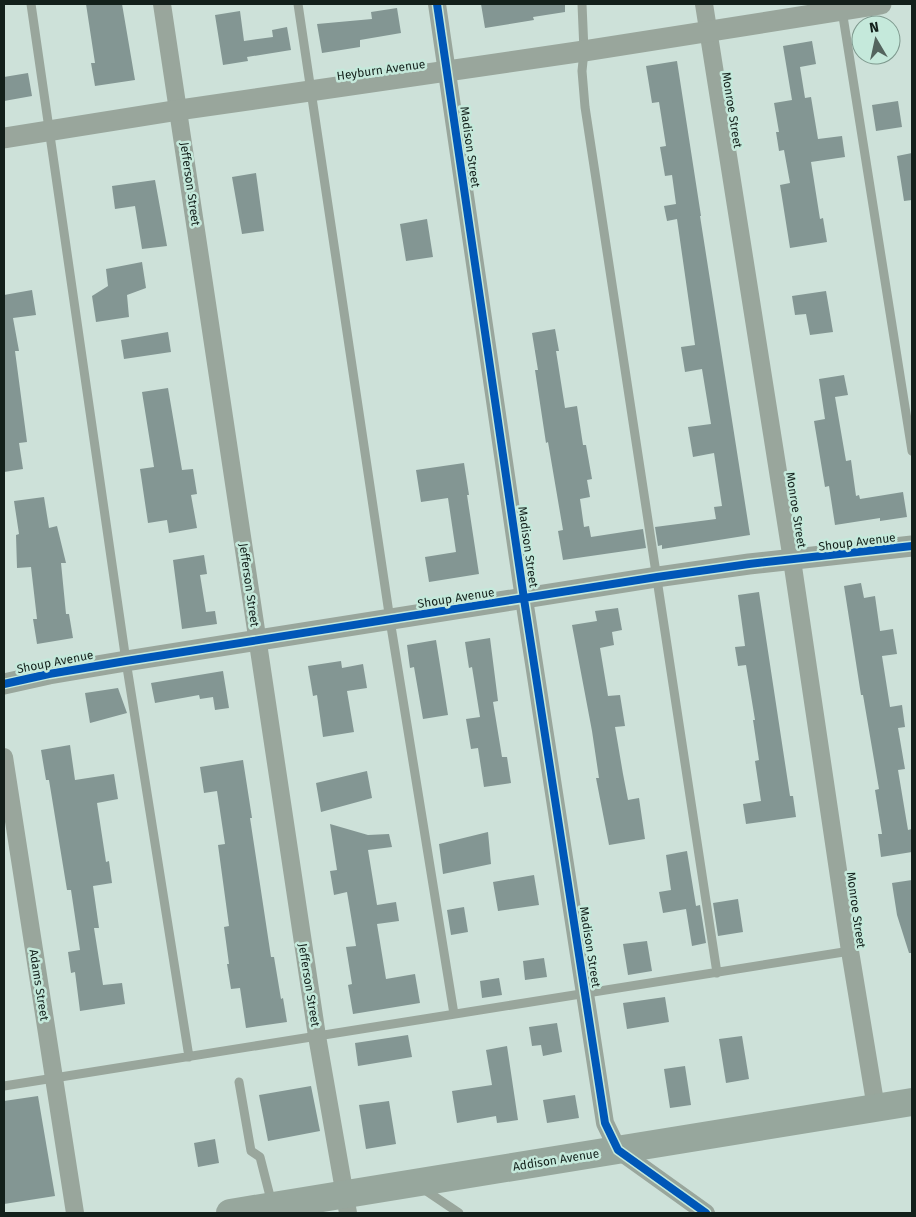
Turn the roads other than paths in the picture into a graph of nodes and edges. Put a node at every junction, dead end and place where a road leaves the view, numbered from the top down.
1 (31, 4) edge
2 (162, 4) edge
3 (298, 4) edge
4 (437, 4) edge
5 (582, 4) edge
6 (704, 4) edge
7 (880, 4) edge
8 (841, 7) edge
9 (709, 32) junction
10 (584, 51) junction
11 (448, 72) junction
12 (311, 91) junction
13 (178, 110) junction
14 (49, 131) junction
15 (4, 138) edge
16 (912, 452) edge
17 (912, 546) edge
18 (792, 560) junction
19 (657, 577) junction
20 (524, 599) junction
21 (390, 620) junction
22 (258, 641) junction
23 (126, 661) junction
24 (4, 684) edge
25 (4, 757) edge
26 (850, 951) junction
27 (716, 973) junction
28 (586, 994) junction
29 (454, 1014) junction
30 (317, 1036) junction
31 (189, 1057) junction
32 (54, 1078) junction
33 (239, 1082) dead end
34 (4, 1086) edge
35 (912, 1102) edge
36 (876, 1108) junction
37 (618, 1150) junction
38 (415, 1183) junction
39 (347, 1204) edge
40 (273, 1206) junction
41 (75, 1213) edge
42 (230, 1213) edge
43 (459, 1213) edge
44 (706, 1213) edge

1 - 14 lane
2 - 13 street, Jefferson Street
3 - 12 lane
4 - 11 street, Madison Street
5 - 10 lane
6 - 9 street, Monroe Street
7 - 8 street, Heyburn Avenue
8 - 9 street, Heyburn Avenue
8 - 16 lane
9 - 10 street, Heyburn Avenue
9 - 18 street, Monroe Street
10 - 11 street, Heyburn Avenue
10 - 19 lane
11 - 12 street, Heyburn Avenue
11 - 20 street, Madison Street
12 - 13 street, Heyburn Avenue
12 - 21 lane
13 - 14 street, Heyburn Avenue
13 - 22 street, Jefferson Street
14 - 15 street, Heyburn Avenue
14 - 23 lane
17 - 18 street, Shoup Avenue
18 - 19 street, Shoup Avenue
18 - 26 street, Monroe Street
19 - 20 street, Shoup Avenue
19 - 27 lane
20 - 21 street, Shoup Avenue
20 - 28 street, Madison Street
21 - 22 street, Shoup Avenue
21 - 29 lane
22 - 23 street, Shoup Avenue
22 - 30 street, Jefferson Street
23 - 24 street, Shoup Avenue
23 - 31 lane
25 - 32 street, Adams Street
26 - 27 lane
26 - 36 street, Monroe Street
27 - 28 lane
28 - 29 lane
28 - 37 street, Madison Street
29 - 30 lane
30 - 31 lane
30 - 39 street, Jefferson Street
31 - 32 lane
32 - 34 lane
32 - 41 street, Adams Street
33 - 40 lane
35 - 36 main road, Addison Avenue
36 - 37 main road, Addison Avenue
37 - 38 main road, Addison Avenue
37 - 44 street
38 - 39 main road, Addison Avenue
38 - 43 lane
39 - 40 main road, Addison Avenue
40 - 42 main road, Addison Avenue

